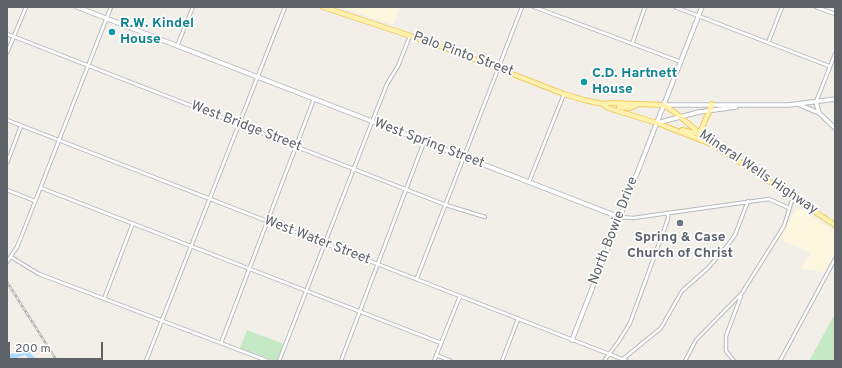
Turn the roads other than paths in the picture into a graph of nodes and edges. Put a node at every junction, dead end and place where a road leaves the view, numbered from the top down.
1 (26, 7) edge
2 (77, 7) edge
3 (111, 7) edge
4 (193, 7) edge
5 (285, 7) edge
6 (323, 7) edge
7 (522, 7) edge
8 (534, 7) edge
9 (645, 7) edge
10 (675, 7) edge
11 (702, 7) edge
12 (782, 7) edge
13 (816, 7) edge
14 (835, 14) edge
15 (699, 16) junction
16 (106, 19) junction
17 (7, 34) edge
18 (410, 36) junction
19 (14, 37) junction
20 (768, 43) junction
21 (632, 44) junction
22 (177, 46) junction
23 (7, 53) edge
24 (835, 54) edge
25 (681, 62) junction
26 (89, 66) junction
27 (829, 66) junction
28 (499, 68) junction
29 (257, 77) junction
30 (564, 94) junction
31 (315, 99) junction
32 (835, 99) edge
33 (816, 102) junction
34 (603, 104) junction
35 (712, 104) junction
36 (798, 104) junction
37 (664, 105) junction
38 (741, 106) junction
39 (619, 107) junction
40 (710, 110) junction
41 (819, 113) junction
42 (680, 116) junction
43 (7, 120) edge
44 (372, 122) junction
45 (657, 122) junction
46 (239, 125) junction
47 (21, 126) junction
48 (835, 128) edge
49 (698, 136) junction
50 (60, 140) junction
51 (424, 142) junction
52 (296, 147) junction
53 (463, 157) junction
54 (7, 163) edge
55 (353, 169) junction
56 (529, 182) junction
57 (41, 188) junction
58 (7, 190) edge
59 (406, 190) junction
60 (793, 196) junction
61 (210, 200) junction
62 (35, 201) junction
63 (748, 202) junction
64 (446, 205) junction
65 (789, 208) junction
66 (668, 213) junction
67 (485, 217) dead end
68 (619, 217) junction
69 (267, 222) junction
70 (134, 223) junction
71 (835, 225) edge
72 (324, 244) junction
73 (192, 246) junction
74 (11, 257) junction
75 (835, 259) edge
76 (7, 262) edge
77 (378, 264) junction
78 (249, 268) junction
79 (417, 278) junction
80 (306, 290) junction
81 (742, 294) junction
82 (460, 296) junction
83 (104, 299) junction
84 (360, 311) junction
85 (518, 319) junction
86 (162, 321) junction
87 (572, 340) junction
88 (221, 343) junction
89 (441, 343) junction
90 (436, 355) junction
91 (609, 355) junction
92 (623, 359) junction
93 (146, 361) edge
94 (268, 361) edge
95 (279, 361) edge
96 (341, 361) edge
97 (434, 361) edge
98 (451, 361) edge
99 (502, 361) edge
100 (604, 361) edge
101 (627, 361) edge
102 (685, 361) edge
103 (734, 361) edge
104 (780, 361) edge

1 - 19 street
2 - 16 street, West Spring Street
3 - 16 street
4 - 22 street
5 - 29 street
6 - 18 main road, Palo Pinto Street
7 - 28 street
8 - 21 street
9 - 21 street
10 - 15 street
11 - 15 street, North Bowie Drive
12 - 20 street
13 - 14 street
15 - 20 street
15 - 25 street, North Bowie Drive
16 - 22 street, West Spring Street
16 - 26 street
17 - 19 street, West Bridge Street
18 - 28 main road, Palo Pinto Street
18 - 44 street
19 - 23 street
19 - 26 street, West Bridge Street
20 - 27 street
21 - 25 street
22 - 29 street, West Spring Street
24 - 27 street
25 - 37 street, North Bowie Drive
26 - 46 street, West Bridge Street
26 - 50 street
27 - 33 street
28 - 30 main road, Palo Pinto Street
28 - 53 street
29 - 31 street, West Spring Street
29 - 46 street
30 - 34 main road, Palo Pinto Street
30 - 56 street
31 - 44 street, West Spring Street
31 - 52 street
32 - 33 street
33 - 36 street
33 - 41 street
34 - 39 main road, Palo Pinto Street
34 - 39 main road, Palo Pinto Street
35 - 37 street
35 - 38 street
35 - 40 main road
36 - 38 street
36 - 41 street
37 - 39 main road, Palo Pinto Street
37 - 42 main road, Mineral Wells Highway
37 - 45 street, North Bowie Drive
38 - 40 street
39 - 45 main road, Palo Pinto Street
40 - 42 street
40 - 49 main road
41 - 48 street
42 - 45 street
42 - 49 main road, Mineral Wells Highway
43 - 47 street, West Water Street
44 - 51 street, West Spring Street
44 - 55 street
45 - 49 main road, Palo Pinto Street
45 - 68 street, North Bowie Drive
46 - 52 street, West Bridge Street
46 - 61 street
47 - 50 street, West Water Street
47 - 54 street
49 - 60 main road, Mineral Wells Highway
50 - 57 street
50 - 61 street, West Water Street
51 - 53 street, West Spring Street
51 - 59 street
52 - 55 street, West Bridge Street
52 - 69 street
53 - 56 street, West Spring Street
53 - 64 street
55 - 59 street, West Bridge Street
55 - 72 street
56 - 68 street, West Spring Street
57 - 62 street
57 - 70 street
58 - 62 street
59 - 64 street, West Bridge Street
59 - 77 street
60 - 65 street
60 - 71 main road, Mineral Wells Highway
61 - 69 street, West Water Street
61 - 73 street
62 - 74 street
63 - 65 street, West Spring Street
63 - 66 street, West Spring Street
63 - 92 street
64 - 67 street, West Bridge Street
64 - 79 street
65 - 81 street
66 - 68 street, West Spring Street
66 - 91 street
68 - 87 street, North Bowie Drive
69 - 72 street, West Water Street
69 - 78 street
70 - 73 street
70 - 83 street
72 - 77 street, West Water Street
72 - 80 street
73 - 78 street
73 - 86 street
74 - 76 street
74 - 83 street
75 - 104 street
77 - 79 street, West Water Street
77 - 84 street
78 - 80 street
78 - 88 street
79 - 82 street, West Water Street
80 - 84 street
80 - 95 street
81 - 102 street
81 - 103 street
82 - 85 street, West Water Street
82 - 89 street
83 - 86 street
84 - 89 street
84 - 96 street
85 - 87 street, West Water Street
85 - 99 street
86 - 88 street
86 - 93 street
87 - 91 street, West Water Street
88 - 94 street
89 - 90 street
90 - 97 street
90 - 98 street
91 - 92 street, West Water Street
91 - 100 street
92 - 101 street, West Water Street

